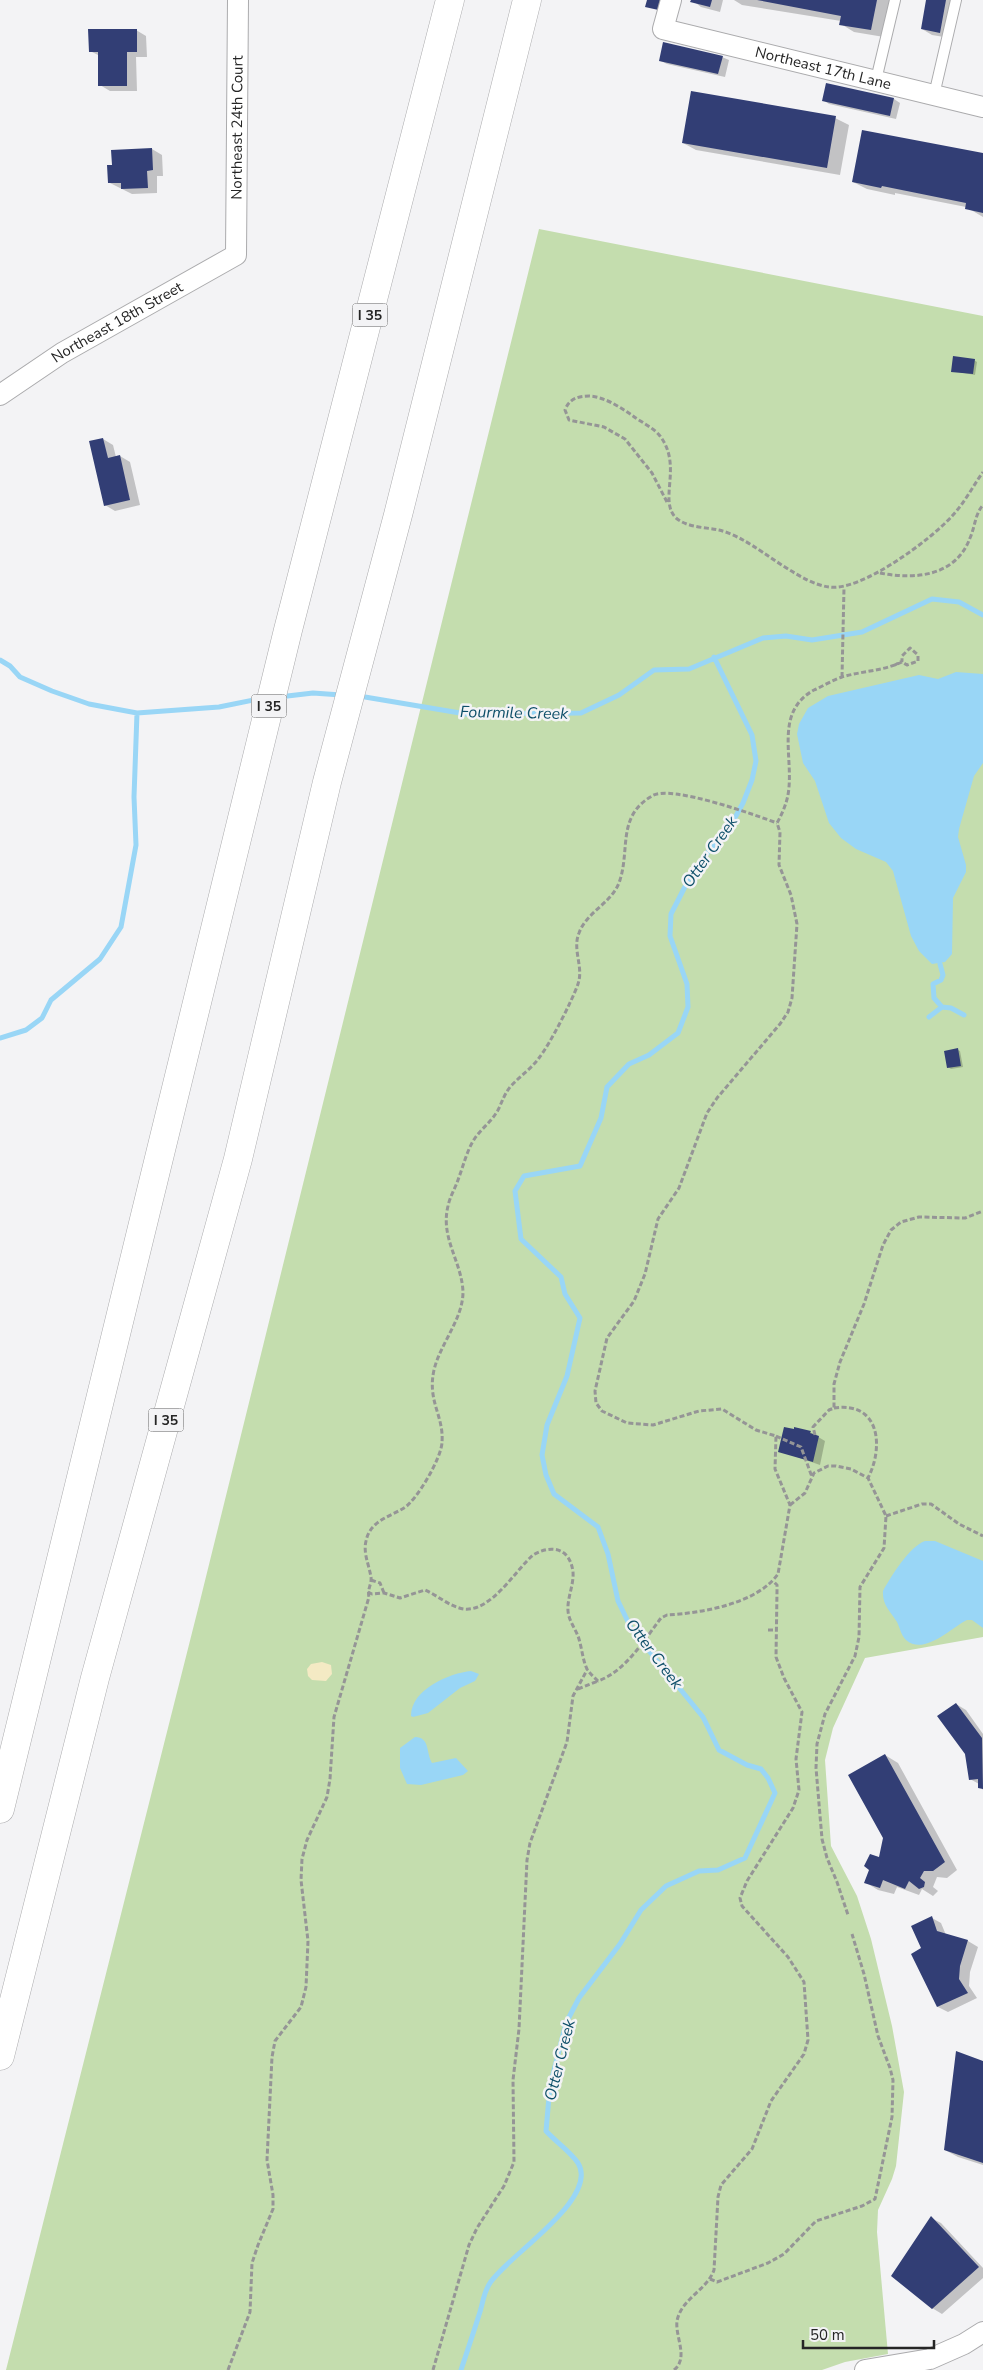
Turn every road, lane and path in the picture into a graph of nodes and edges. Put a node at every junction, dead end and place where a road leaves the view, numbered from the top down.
1 (238, 0) edge
2 (450, 0) edge
3 (526, 0) edge
4 (671, 0) edge
5 (895, 0) edge
6 (956, 0) edge
7 (876, 80) junction
8 (934, 95) junction
9 (983, 107) edge
10 (236, 255) joint
11 (0, 395) edge
12 (983, 472) edge
13 (667, 502) junction
14 (983, 505) edge
15 (880, 572) junction
16 (844, 588) junction
17 (895, 665) junction
18 (842, 678) junction
19 (777, 824) junction
20 (983, 1211) edge
21 (834, 1408) junction
22 (815, 1435) dead end
23 (776, 1436) junction
24 (812, 1478) junction
25 (868, 1478) junction
26 (790, 1505) junction
27 (886, 1516) junction
28 (983, 1536) edge
29 (371, 1580) junction
30 (773, 1581) junction
31 (368, 1592) junction
32 (384, 1593) junction
33 (768, 1630) dead end
34 (776, 1630) junction
35 (587, 1669) junction
36 (598, 1681) junction
37 (577, 1690) junction
38 (0, 1809) edge
39 (848, 1915) dead end
40 (852, 1934) dead end
41 (0, 2056) edge
42 (710, 2280) junction
43 (983, 2332) edge
44 (228, 2370) edge
45 (433, 2370) edge
46 (674, 2370) edge
47 (865, 2370) edge

1 - 10 street, Northeast 24th Court
2 - 38 highway, I 35
3 - 41 highway, I 35
4 - 7 street, Northeast 17th Lane
5 - 7 lane
6 - 8 lane
7 - 8 street, Northeast 17th Lane
8 - 9 street, Northeast 17th Lane
10 - 11 street, Northeast 18th Street
12 - 15 path
13 - 13 path
13 - 16 path
14 - 15 path
15 - 16 path
16 - 18 path
17 - 17 path
17 - 18 path
18 - 19 path
19 - 23 path
19 - 29 path
20 - 21 path
21 - 22 path
21 - 25 path
23 - 24 path
23 - 26 path
24 - 25 path
24 - 26 path
25 - 27 path
26 - 30 path
27 - 28 path
27 - 39 path
29 - 31 path
29 - 32 path
30 - 34 path
30 - 36 path
31 - 32 path
31 - 44 path
32 - 35 path
33 - 34 path
34 - 42 path
35 - 36 path
35 - 37 path
36 - 37 path
37 - 45 path
40 - 42 path
42 - 46 path
43 - 47 street

